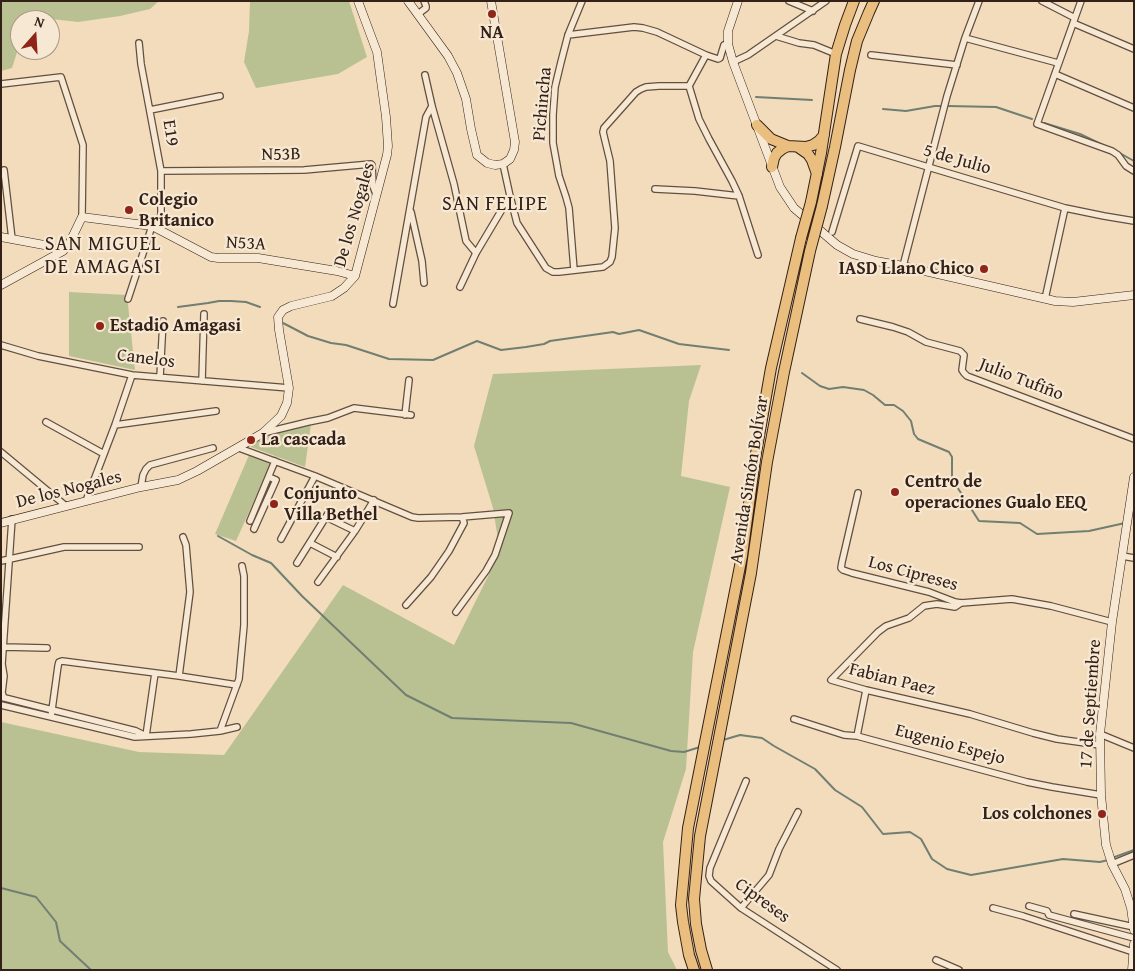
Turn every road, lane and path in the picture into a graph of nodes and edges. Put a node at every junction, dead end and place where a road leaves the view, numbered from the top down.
1 (358, 1) edge
2 (408, 1) edge
3 (424, 1) edge
4 (491, 1) edge
5 (582, 1) edge
6 (738, 1) edge
7 (789, 1) edge
8 (826, 1) edge
9 (854, 1) edge
10 (874, 1) edge
11 (979, 1) edge
12 (1042, 1) edge
13 (1081, 1) edge
14 (813, 11) junction
15 (418, 14) junction
16 (1074, 20) junction
17 (568, 35) junction
18 (776, 36) junction
19 (965, 38) junction
20 (139, 43) dead end
21 (728, 44) junction
22 (1134, 49) edge
23 (836, 54) junction
24 (706, 55) junction
25 (871, 56) dead end
26 (733, 62) junction
27 (1058, 63) junction
28 (957, 65) junction
29 (1055, 74) junction
30 (425, 76) dead end
31 (1, 84) edge
32 (689, 86) junction
33 (220, 96) dead end
34 (432, 106) junction
35 (1134, 108) edge
36 (150, 110) junction
37 (758, 126) junction
38 (824, 135) junction
39 (793, 147) junction
40 (503, 164) junction
41 (772, 166) junction
42 (929, 167) junction
43 (4, 170) dead end
44 (161, 171) junction
45 (1134, 171) edge
46 (817, 175) junction
47 (655, 190) dead end
48 (376, 194) junction
49 (510, 196) junction
50 (739, 196) junction
51 (410, 207) junction
52 (1065, 208) junction
53 (82, 217) junction
54 (1134, 221) edge
55 (152, 226) junction
56 (832, 232) dead end
57 (1, 237) edge
58 (12, 239) junction
59 (63, 251) junction
60 (476, 253) junction
61 (758, 255) dead end
62 (903, 266) junction
63 (574, 270) junction
64 (355, 276) junction
65 (424, 284) dead end
66 (1, 285) edge
67 (460, 287) dead end
68 (1134, 295) edge
69 (128, 299) dead end
70 (1045, 299) junction
71 (393, 304) dead end
72 (204, 314) dead end
73 (860, 319) dead end
74 (162, 321) dead end
75 (1, 345) edge
76 (132, 375) junction
77 (160, 377) junction
78 (409, 380) dead end
79 (202, 381) junction
80 (289, 388) junction
81 (216, 411) dead end
82 (46, 422) dead end
83 (115, 425) junction
84 (263, 434) junction
85 (1134, 439) edge
86 (213, 448) dead end
87 (239, 448) junction
88 (1, 452) edge
89 (104, 454) junction
90 (275, 460) junction
91 (314, 476) junction
92 (269, 477) junction
93 (1134, 477) edge
94 (142, 487) junction
95 (858, 493) dead end
96 (374, 500) junction
97 (86, 501) junction
98 (66, 506) junction
99 (462, 517) junction
100 (12, 519) junction
101 (250, 521) dead end
102 (1, 523) edge
103 (254, 529) dead end
104 (355, 531) junction
105 (183, 537) dead end
106 (281, 539) dead end
107 (310, 542) junction
108 (139, 547) dead end
109 (1122, 556) junction
110 (337, 557) junction
111 (1134, 558) edge
112 (10, 559) junction
113 (1, 561) edge
114 (297, 563) dead end
115 (242, 566) dead end
116 (318, 582) dead end
117 (961, 603) junction
118 (406, 605) dead end
119 (456, 612) dead end
120 (1112, 622) junction
121 (3, 647) junction
122 (47, 648) dead end
123 (2, 665) edge
124 (155, 673) junction
125 (179, 676) junction
126 (237, 686) junction
127 (866, 690) junction
128 (2, 698) edge
129 (1, 705) edge
130 (52, 710) junction
131 (51, 717) junction
132 (794, 719) dead end
133 (237, 727) dead end
134 (220, 731) junction
135 (1100, 734) junction
136 (146, 736) junction
137 (857, 736) junction
138 (1100, 745) junction
139 (1134, 748) edge
140 (746, 781) dead end
141 (1101, 795) junction
142 (798, 812) dead end
143 (1134, 855) edge
144 (1111, 859) junction
145 (1029, 906) dead end
146 (740, 908) junction
147 (993, 908) dead end
148 (1074, 914) dead end
149 (1134, 921) edge
150 (1134, 928) edge
151 (1134, 938) edge
152 (1134, 944) edge
153 (1133, 952) edge
154 (936, 960) dead end
155 (694, 970) edge
156 (707, 970) edge
157 (837, 970) edge
158 (959, 970) edge
159 (1132, 970) edge

1 - 48 street, De los Nogales
2 - 15 street
3 - 15 street
4 - 40 street
5 - 17 street, Pichincha
6 - 21 street
7 - 14 street
8 - 14 street
9 - 23 highway, Avenida Simón Bolívar
10 - 156 highway, Avenida Simón Bolívar, bridge
11 - 19 street
12 - 16 street
13 - 16 street
14 - 18 street
15 - 40 street
16 - 22 street
16 - 27 street
17 - 24 street
17 - 63 street, Pichincha
18 - 23 street
18 - 26 street
19 - 27 street
19 - 28 street
20 - 36 street, E19
21 - 24 street
21 - 26 street
23 - 38 highway, Avenida Simón Bolívar
24 - 32 street
25 - 28 street
26 - 37 street
27 - 29 street
28 - 42 street
29 - 35 street
29 - 45 street
30 - 34 street
31 - 53 street
32 - 50 street
32 - 63 street
33 - 36 street
34 - 51 street
34 - 60 street
36 - 44 street, E19
37 - 39 highway
37 - 41 street
38 - 39 highway
38 - 46 highway, Avenida Simón Bolívar
39 - 41 highway
39 - 46 highway
40 - 49 street
41 - 62 street
42 - 52 street, 5 de Julio
42 - 56 street, 5 de Julio
42 - 62 street
43 - 58 street
44 - 48 street, N53B
44 - 55 street, E19
46 - 155 highway, Avenida Simón Bolívar, bridge
47 - 50 street
48 - 64 street, De los Nogales
49 - 60 street
49 - 63 street
50 - 61 street
51 - 65 street
51 - 71 street
52 - 54 street, 5 de Julio
52 - 70 street
53 - 55 street, N53A
53 - 59 street
55 - 64 street, N53A
55 - 69 street, E19
57 - 58 street
58 - 59 street
59 - 66 street
60 - 67 street
62 - 70 street
64 - 80 street, De los Nogales
68 - 70 street
72 - 79 street
73 - 85 street, Julio Tufiño
74 - 77 street
75 - 76 street, Canelos
76 - 77 street, Canelos
76 - 83 street
77 - 79 street, Canelos
78 - 84 street
79 - 80 street, Canelos
80 - 84 street, De los Nogales
81 - 83 street
82 - 89 street
83 - 89 street
84 - 87 street, De los Nogales
86 - 94 street
87 - 90 street
87 - 94 street, De los Nogales
88 - 98 street
89 - 97 street
90 - 91 street
90 - 92 street
91 - 96 street
91 - 106 street
92 - 101 street
92 - 103 street
93 - 109 street, 17 de Septiembre
94 - 97 street, De los Nogales
95 - 117 street, Los Cipreses
96 - 99 street
96 - 104 street
97 - 98 street, De los Nogales
98 - 100 street, De los Nogales
99 - 118 street
99 - 119 street
100 - 102 street, De los Nogales
100 - 112 street
104 - 107 street
104 - 110 street
105 - 125 street
107 - 110 street
107 - 114 street
108 - 112 street
109 - 111 street
109 - 120 street, 17 de Septiembre
110 - 116 street
112 - 113 street
112 - 121 street
115 - 126 street
117 - 120 street, Los Cipreses
117 - 127 street, Fabian Paez
120 - 135 street, 17 de Septiembre
121 - 122 street
121 - 123 street
123 - 128 street
124 - 125 street
124 - 130 street
124 - 136 street
125 - 126 street
126 - 134 street
127 - 137 street
127 - 138 street, Fabian Paez
128 - 130 street
129 - 131 street
130 - 131 street
130 - 136 street
131 - 136 street
132 - 137 street, Eugenio Espejo
133 - 134 street
134 - 136 street
135 - 138 street, 17 de Septiembre
135 - 139 street
137 - 141 street, Eugenio Espejo
138 - 141 street, 17 de Septiembre
140 - 146 street, Cipreses
141 - 144 street, 17 de Septiembre
142 - 146 street
143 - 144 street
144 - 149 street, 17 de Septiembre
145 - 151 street
146 - 157 street, Cipreses
147 - 153 street
148 - 150 street
149 - 150 street, 17 de Septiembre
152 - 153 street
153 - 159 street
154 - 158 street

